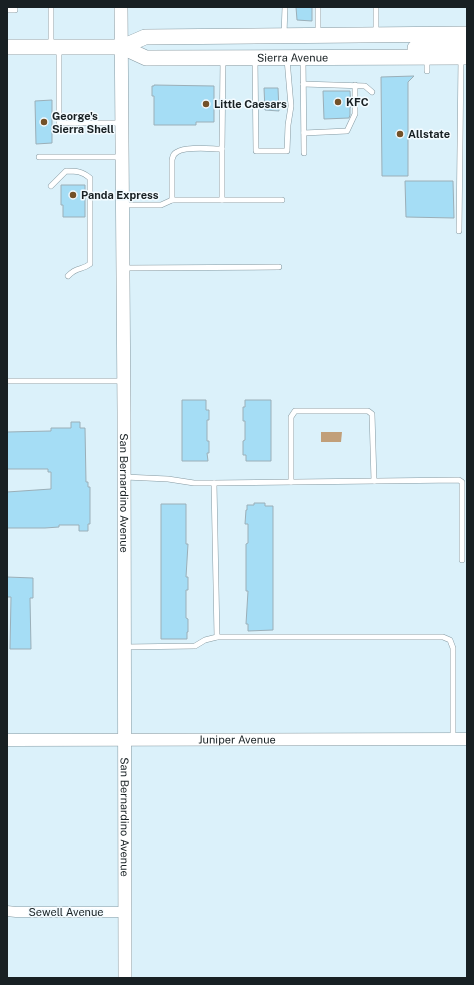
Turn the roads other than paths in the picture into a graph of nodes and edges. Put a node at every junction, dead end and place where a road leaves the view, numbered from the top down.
1 (15, 7) edge
2 (51, 7) edge
3 (121, 7) edge
4 (285, 7) edge
5 (318, 7) edge
6 (376, 7) edge
7 (7, 10) edge
8 (467, 34) edge
9 (284, 35) junction
10 (318, 35) junction
11 (376, 35) junction
12 (7, 47) edge
13 (55, 47) junction
14 (122, 47) junction
15 (465, 54) edge
16 (385, 57) junction
17 (223, 58) junction
18 (255, 58) junction
19 (287, 58) junction
20 (303, 58) junction
21 (303, 84) junction
22 (355, 85) junction
23 (372, 92) dead end
24 (122, 123) junction
25 (304, 133) junction
26 (222, 149) junction
27 (304, 153) dead end
28 (39, 157) dead end
29 (122, 157) junction
30 (51, 186) dead end
31 (172, 200) junction
32 (222, 200) junction
33 (282, 200) dead end
34 (123, 205) junction
35 (459, 231) dead end
36 (279, 267) dead end
37 (123, 268) junction
38 (68, 276) dead end
39 (7, 381) edge
40 (124, 381) junction
41 (124, 477) junction
42 (374, 481) junction
43 (291, 482) junction
44 (214, 483) junction
45 (462, 560) dead end
46 (217, 637) junction
47 (124, 647) junction
48 (453, 738) junction
49 (467, 738) edge
50 (7, 740) edge
51 (124, 740) junction
52 (7, 911) edge
53 (125, 912) junction
54 (125, 978) edge

1 - 7 lane
2 - 13 lane
3 - 14 main road, San Bernardino Avenue
4 - 9 lane
5 - 10 lane
6 - 11 lane
8 - 11 main road, Sierra Avenue
9 - 10 main road, Sierra Avenue
9 - 14 main road, Sierra Avenue
10 - 11 main road, Sierra Avenue
12 - 13 main road, Sierra Avenue
13 - 14 main road, Sierra Avenue
13 - 24 lane
14 - 17 main road, Sierra Avenue
14 - 24 main road, San Bernardino Avenue
15 - 16 main road, Sierra Avenue
15 - 16 main road
15 - 35 lane
16 - 20 main road, Sierra Avenue
17 - 18 main road, Sierra Avenue
17 - 26 lane
18 - 19 main road, Sierra Avenue
18 - 19 lane
19 - 20 main road, Sierra Avenue
20 - 21 lane
21 - 22 lane
21 - 25 lane
22 - 23 lane
22 - 25 lane
24 - 29 main road, San Bernardino Avenue
25 - 27 lane
26 - 31 lane
26 - 32 lane
28 - 29 lane
29 - 34 main road, San Bernardino Avenue
30 - 38 lane
31 - 32 lane
31 - 34 lane
32 - 33 lane
34 - 37 main road, San Bernardino Avenue
36 - 37 lane
37 - 40 main road, San Bernardino Avenue
39 - 40 lane
40 - 41 main road, San Bernardino Avenue
41 - 44 lane
41 - 47 main road, San Bernardino Avenue
42 - 43 lane
42 - 43 lane
42 - 45 lane
43 - 44 lane
44 - 46 lane
46 - 47 lane
46 - 48 lane
47 - 51 main road, San Bernardino Avenue
48 - 49 street, Juniper Avenue
48 - 51 street, Juniper Avenue
50 - 51 street, Juniper Avenue
51 - 53 main road, San Bernardino Avenue
52 - 53 street, Sewell Avenue
53 - 54 main road, San Bernardino Avenue

